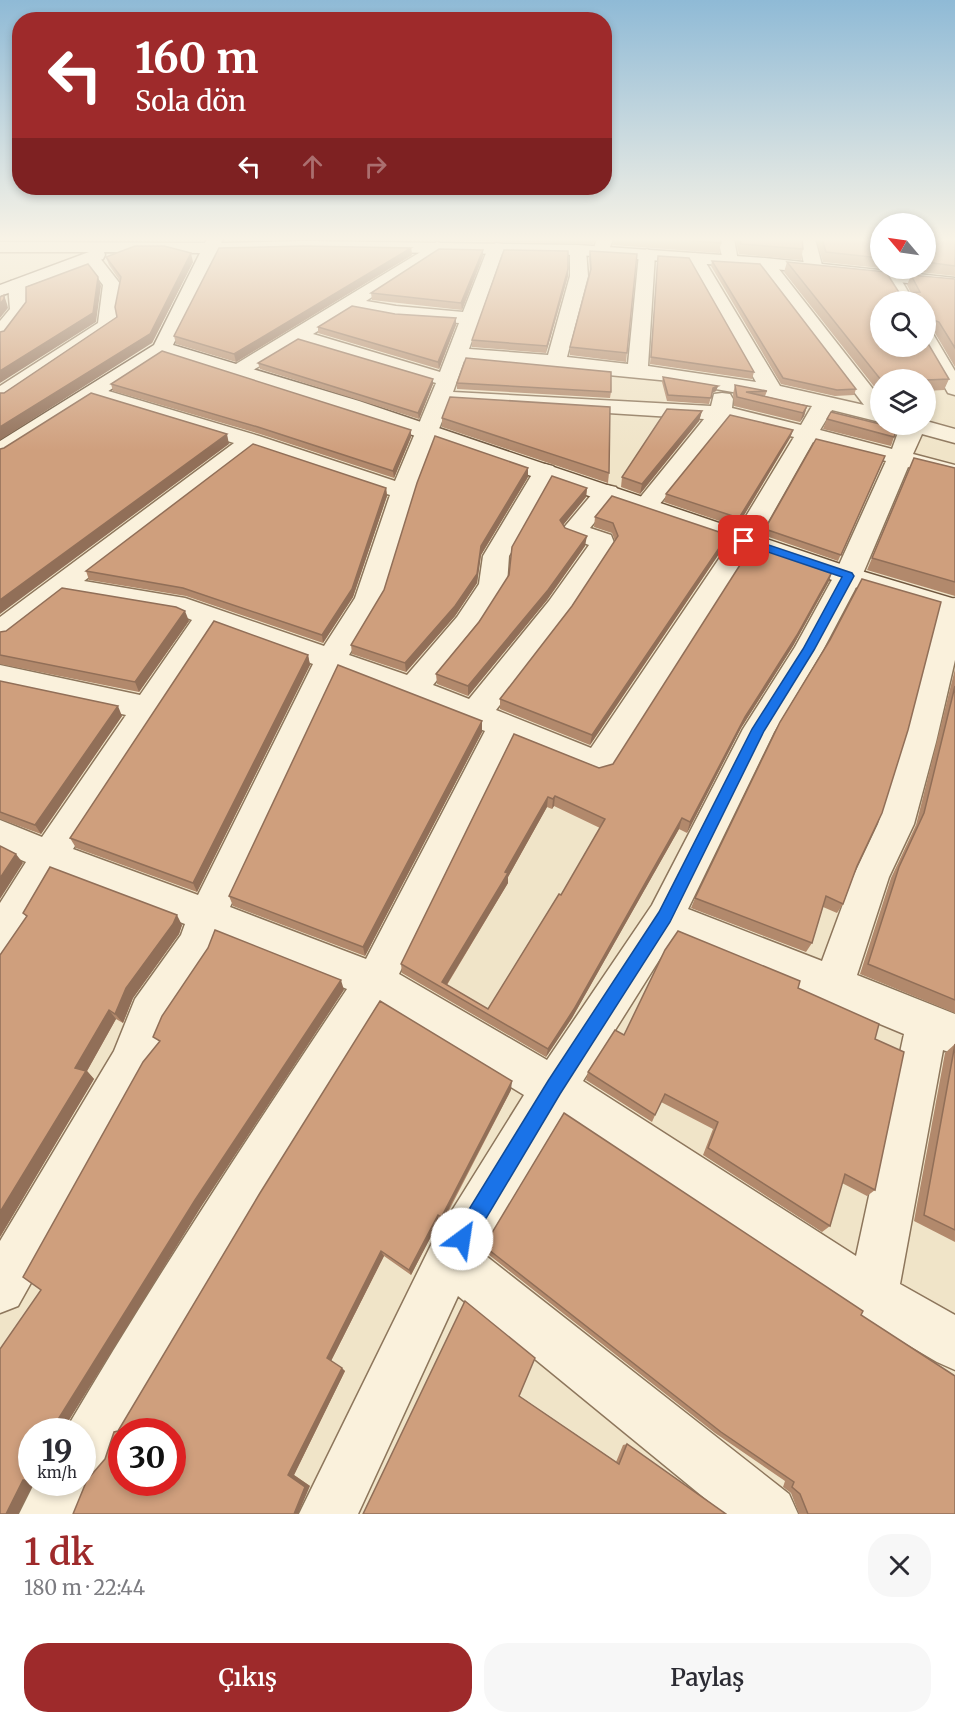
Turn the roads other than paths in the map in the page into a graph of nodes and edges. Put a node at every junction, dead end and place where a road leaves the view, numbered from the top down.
1 (19, 310) edge
2 (108, 310) edge
3 (180, 310) edge
4 (340, 310) edge
5 (383, 310) edge
6 (473, 310) edge
7 (570, 310) edge
8 (646, 310) edge
9 (725, 310) edge
10 (801, 310) edge
11 (470, 318) junction
12 (0, 334) edge
13 (296, 335) junction
14 (162, 348) junction
15 (457, 354) junction
16 (936, 356) edge
17 (556, 362) junction
18 (638, 370) junction
19 (238, 371) junction
20 (724, 383) junction
21 (444, 388) junction
22 (955, 389) edge
23 (772, 391) junction
24 (92, 393) junction
25 (0, 395) edge
26 (870, 401) edge
27 (825, 403) junction
28 (870, 412) edge
29 (721, 413) junction
30 (955, 413) edge
31 (428, 432) junction
32 (806, 433) junction
33 (908, 435) edge
34 (950, 435) edge
35 (251, 441) junction
36 (0, 451) edge
37 (899, 456) junction
38 (545, 471) junction
39 (955, 472) edge
40 (402, 491) junction
41 (607, 492) junction
42 (646, 505) junction
43 (744, 541) junction
44 (848, 576) junction
45 (60, 586) junction
46 (954, 607) edge
47 (210, 615) junction
48 (0, 632) edge
49 (332, 659) junction
50 (0, 676) edge
51 (413, 689) junction
52 (148, 708) junction
53 (489, 720) junction
54 (0, 835) edge
55 (49, 856) junction
56 (207, 915) junction
57 (665, 917) junction
58 (0, 937) edge
59 (375, 981) junction
60 (834, 984) junction
61 (941, 1029) edge
62 (554, 1088) junction
63 (450, 1258) junction
64 (0, 1288) edge
65 (873, 1296) junction
66 (955, 1344) edge
67 (96, 1431) edge
68 (59, 1496) edge
69 (744, 1505) edge
70 (48, 1514) edge
71 (328, 1514) edge

1 - 12 street
2 - 25 street
3 - 14 street
4 - 13 street
5 - 11 street
6 - 11 street
7 - 17 street
8 - 18 street
9 - 23 street
10 - 26 street
11 - 15 street
13 - 19 street
13 - 21 street
14 - 19 street
14 - 24 street
15 - 17 street
15 - 21 street
16 - 22 street
17 - 18 street
18 - 20 street
19 - 31 street
20 - 23 street
20 - 29 street
21 - 29 street
21 - 31 street
23 - 27 street
24 - 35 street
24 - 36 street
27 - 28 street
27 - 32 street
29 - 32 street
29 - 42 street
30 - 34 street
31 - 38 street
31 - 40 street
32 - 37 street
32 - 43 street
33 - 37 street
35 - 40 street
35 - 45 street
37 - 39 street
37 - 44 street
38 - 41 street
38 - 51 street
40 - 49 street
41 - 42 street
41 - 53 street
42 - 43 street
43 - 44 street
43 - 53 street
44 - 46 street
44 - 57 street
45 - 47 street
45 - 48 street
46 - 60 street
47 - 49 street
47 - 52 street
49 - 51 street
49 - 56 street
50 - 52 street
51 - 53 street
52 - 55 street
53 - 59 street
54 - 55 street
55 - 56 street
55 - 58 street
56 - 59 street
56 - 64 street
57 - 60 street
57 - 62 street
59 - 62 street
59 - 67 street
60 - 61 street
61 - 65 street
62 - 63 street
62 - 65 street
63 - 69 street
63 - 71 street
65 - 66 street
68 - 70 street

